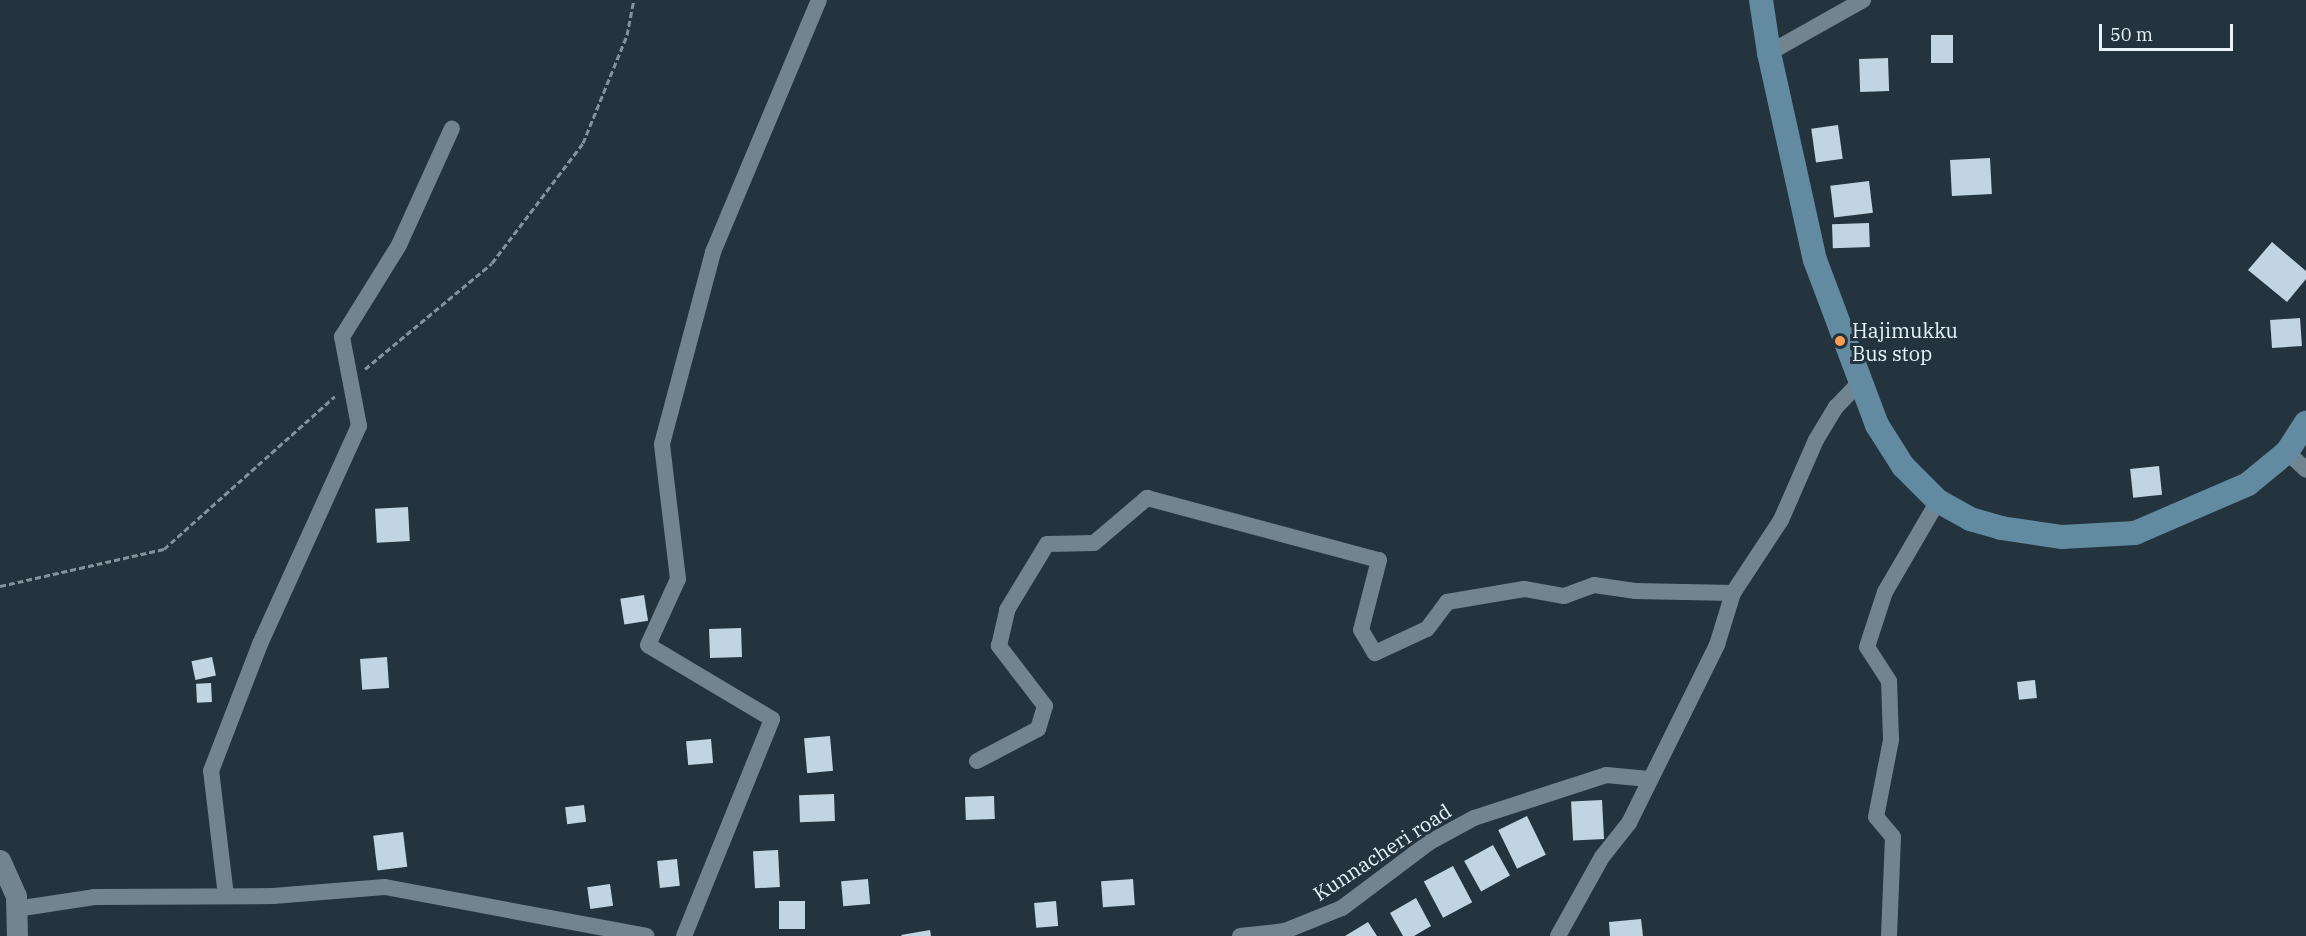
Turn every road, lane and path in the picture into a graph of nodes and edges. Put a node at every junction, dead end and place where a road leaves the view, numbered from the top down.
1 (634, 0) edge
2 (819, 0) edge
3 (1761, 0) edge
4 (1863, 0) edge
5 (1768, 53) junction
6 (452, 128) dead end
7 (362, 372) dead end
8 (1860, 382) junction
9 (336, 395) dead end
10 (2306, 423) edge
11 (2287, 452) junction
12 (2306, 470) edge
13 (1938, 501) junction
14 (0, 586) edge
15 (1733, 593) junction
16 (977, 761) dead end
17 (1649, 779) junction
18 (0, 860) edge
19 (226, 896) junction
20 (16, 909) junction
21 (17, 936) edge
22 (646, 936) edge
23 (684, 936) edge
24 (1240, 936) edge
25 (1558, 936) edge
26 (1889, 936) edge

1 - 7 path
2 - 23 street
3 - 5 main road
4 - 5 street
5 - 8 main road
6 - 19 street
8 - 13 main road
8 - 15 street
9 - 14 path
10 - 11 main road
11 - 12 street
11 - 13 main road
13 - 26 street
15 - 16 street
15 - 17 street
17 - 24 street, Kunnacheri road
17 - 25 street
18 - 20 street
19 - 20 street
19 - 22 street
20 - 21 street

